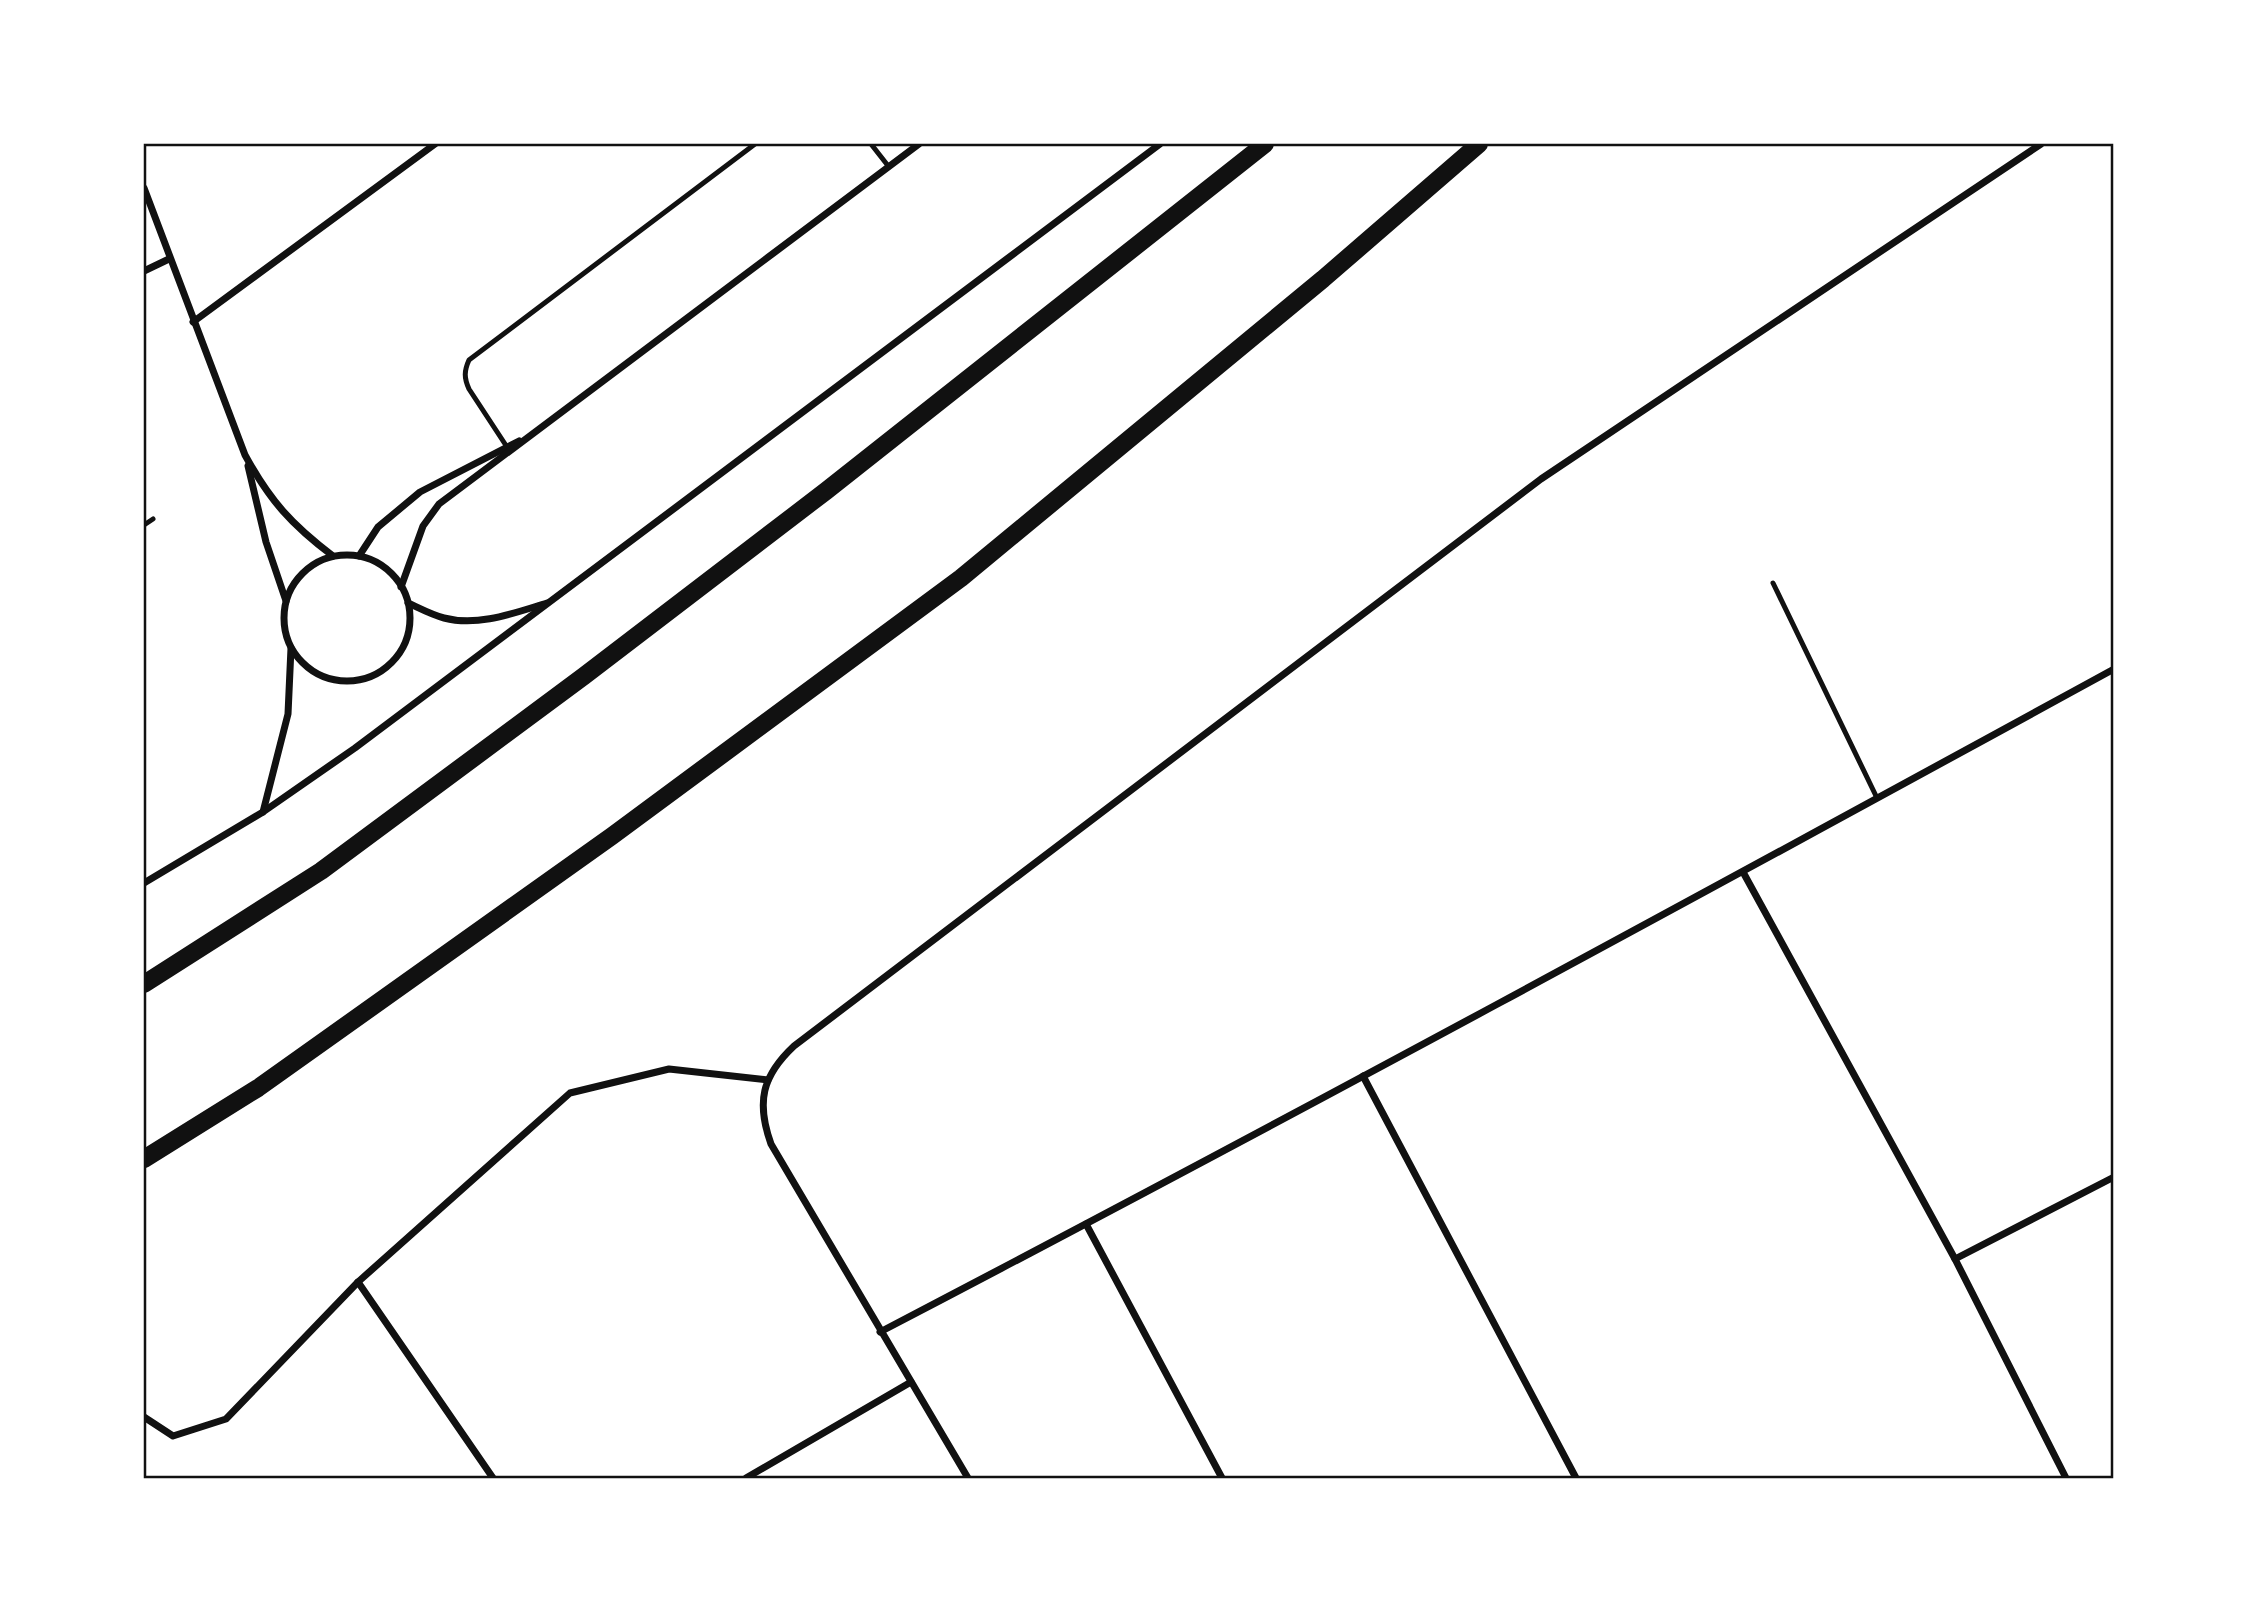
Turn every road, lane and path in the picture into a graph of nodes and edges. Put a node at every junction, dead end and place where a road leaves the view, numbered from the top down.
1 (435, 144) edge
2 (755, 144) edge
3 (871, 144) edge
4 (919, 144) edge
5 (1160, 144) edge
6 (1265, 144) edge
7 (1479, 144) edge
8 (2041, 144) edge
9 (889, 167) junction
10 (144, 188) edge
11 (169, 259) junction
12 (144, 271) edge
13 (193, 322) junction
14 (544, 427) junction
15 (507, 447) junction
16 (245, 455) junction
17 (153, 519) dead end
18 (144, 524) edge
19 (333, 556) junction
20 (359, 556) junction
21 (1773, 583) dead end
22 (401, 587) junction
23 (286, 601) junction
24 (551, 602) junction
25 (408, 603) junction
26 (291, 648) junction
27 (2113, 669) edge
28 (1877, 798) junction
29 (263, 812) junction
30 (1743, 872) junction
31 (144, 883) edge
32 (144, 984) edge
33 (1363, 1076) junction
34 (768, 1080) junction
35 (144, 1159) edge
36 (2113, 1178) edge
37 (1086, 1224) junction
38 (1955, 1259) junction
39 (358, 1282) junction
40 (880, 1332) junction
41 (911, 1382) junction
42 (144, 1416) edge
43 (493, 1479) edge
44 (746, 1479) edge
45 (968, 1479) edge
46 (1222, 1479) edge
47 (1576, 1479) edge
48 (2066, 1479) edge

1 - 13 street
2 - 15 lane
3 - 9 lane
4 - 9 street
5 - 24 street
6 - 32 main road
7 - 35 main road
8 - 34 street
9 - 14 street
10 - 11 street
11 - 12 street
11 - 13 street
13 - 16 street
14 - 15 street
14 - 22 street
15 - 20 street
16 - 19 street
16 - 23 street
17 - 18 lane
19 - 20 street
19 - 23 street
20 - 22 street
21 - 28 lane
22 - 25 street
23 - 26 street
24 - 25 street
24 - 29 street
25 - 26 street
26 - 29 street
27 - 28 street
28 - 30 street
29 - 31 street
30 - 33 street
30 - 38 street
33 - 37 street
33 - 47 street
34 - 39 street
34 - 40 street
36 - 38 street
37 - 40 street
37 - 46 street
38 - 48 street
39 - 42 street
39 - 43 street
40 - 41 street
41 - 44 street
41 - 45 street

